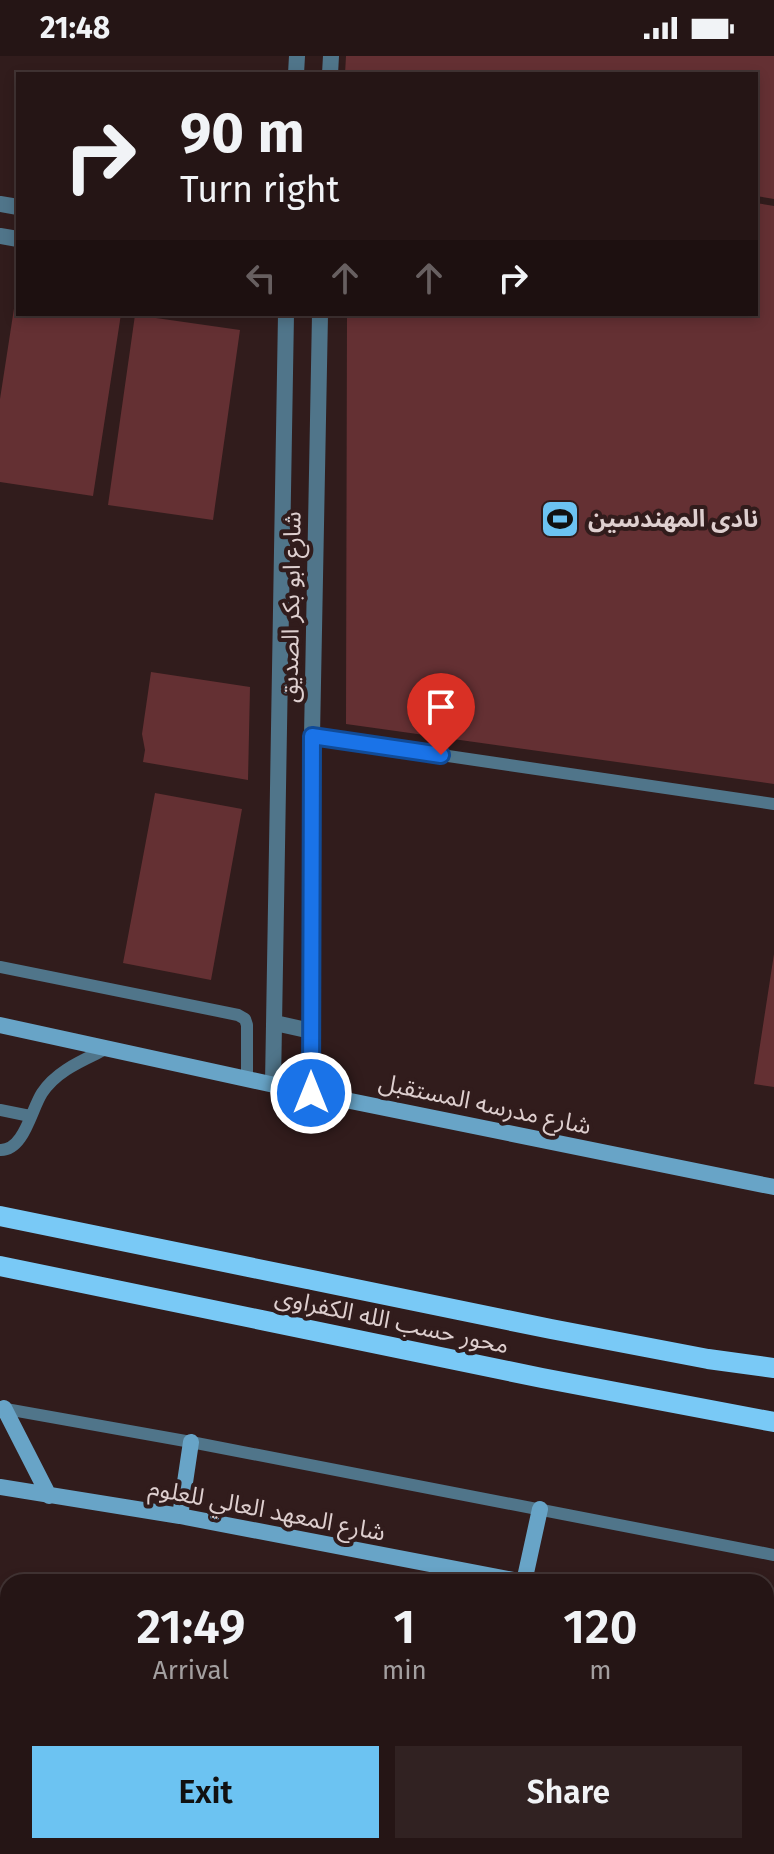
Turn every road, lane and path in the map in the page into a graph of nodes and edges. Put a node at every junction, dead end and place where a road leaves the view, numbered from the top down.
1 (286, 316) edge
2 (320, 316) edge
3 (312, 736) junction
4 (774, 804) edge
5 (0, 967) edge
6 (275, 1023) junction
7 (0, 1025) edge
8 (311, 1031) junction
9 (108, 1048) junction
10 (247, 1078) junction
11 (273, 1084) junction
12 (311, 1093) junction
13 (0, 1110) edge
14 (30, 1116) junction
15 (0, 1150) edge
16 (774, 1187) edge
17 (0, 1216) edge
18 (0, 1266) edge
19 (774, 1368) edge
20 (2, 1408) edge
21 (774, 1422) edge
22 (191, 1442) junction
23 (0, 1487) edge
24 (49, 1496) junction
25 (540, 1509) junction
26 (180, 1516) junction
27 (774, 1555) edge
28 (482, 1574) edge
29 (526, 1574) edge

1 - 6 street, شارع ابو بكر الصديق
2 - 3 street, شارع ابو بكر الصديق
3 - 4 lane
3 - 8 street, شارع ابو بكر الصديق
5 - 10 lane
6 - 8 street
6 - 11 street, شارع ابو بكر الصديق
7 - 9 street, شارع مدرسه المستقبل
8 - 12 street, شارع ابو بكر الصديق
9 - 10 street, شارع مدرسه المستقبل
9 - 14 lane
10 - 11 street, شارع مدرسه المستقبل
11 - 12 street, شارع مدرسه المستقبل
12 - 16 street, شارع مدرسه المستقبل
13 - 14 lane
14 - 15 lane
17 - 19 main road, محور حسب الله الكفراوى
18 - 21 main road, محور حسب الله الكفراوى
20 - 22 lane
20 - 24 street
22 - 25 lane
22 - 26 street
23 - 24 street, شارع المعهد العالي للعلوم
24 - 26 street, شارع المعهد العالي للعلوم
25 - 27 lane
25 - 29 street
26 - 28 street, شارع المعهد العالي للعلوم

